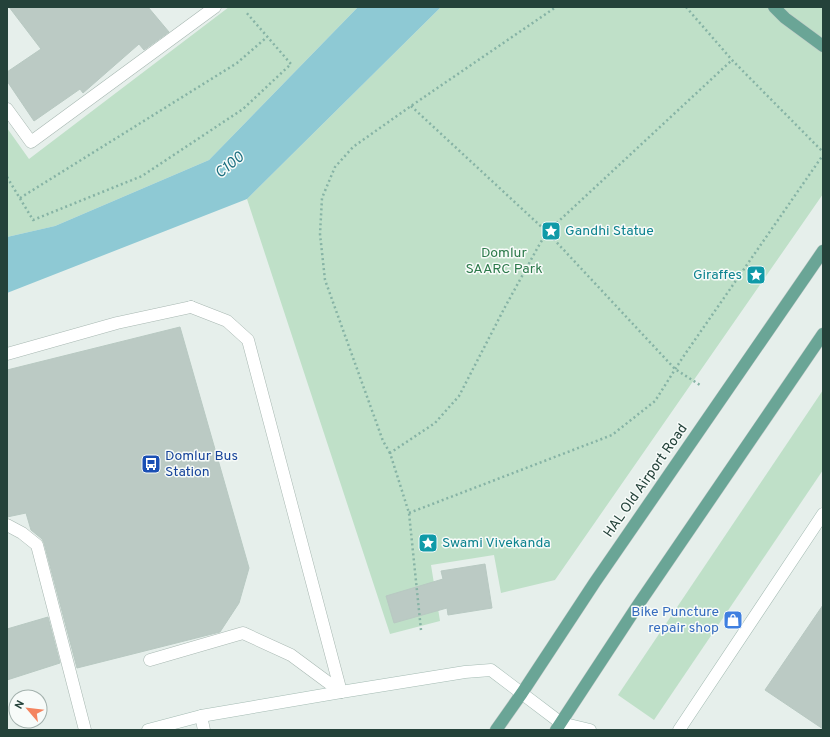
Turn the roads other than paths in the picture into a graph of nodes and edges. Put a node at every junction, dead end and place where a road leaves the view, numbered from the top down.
1 (215, 7) edge
2 (774, 7) edge
3 (823, 46) edge
4 (7, 109) edge
5 (823, 251) edge
6 (823, 334) edge
7 (7, 354) edge
8 (823, 514) edge
9 (7, 525) edge
10 (150, 660) dead end
11 (341, 692) junction
12 (522, 692) junction
13 (201, 716) junction
14 (560, 728) edge
15 (85, 730) edge
16 (148, 730) edge
17 (204, 730) edge
18 (496, 730) edge
19 (590, 730) edge
20 (680, 730) edge

1 - 4 street
2 - 3 main road
5 - 12 main road, HAL Old Airport Road
6 - 14 main road
7 - 11 street
8 - 20 street
9 - 15 street
10 - 11 street
11 - 12 street
11 - 13 street
12 - 14 street
12 - 18 main road, HAL Old Airport Road
13 - 16 street
13 - 17 street
14 - 19 street

